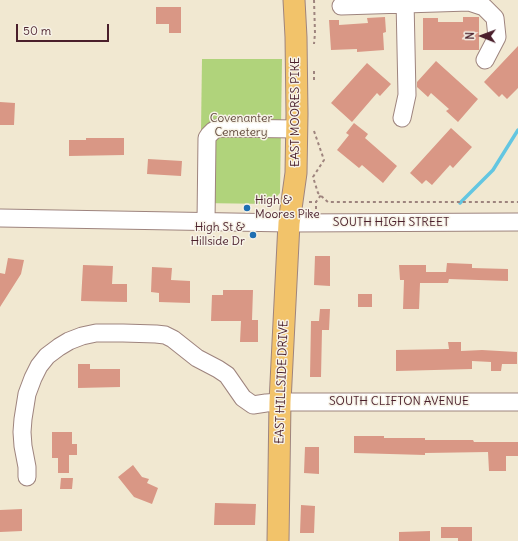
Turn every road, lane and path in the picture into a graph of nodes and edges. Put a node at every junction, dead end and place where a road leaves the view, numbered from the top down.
1 (294, 0) edge
2 (314, 0) edge
3 (405, 2) edge
4 (341, 6) dead end
5 (314, 45) dead end
6 (485, 60) dead end
7 (314, 69) dead end
8 (314, 82) dead end
9 (402, 118) dead end
10 (304, 127) junction
11 (518, 202) edge
12 (0, 218) edge
13 (206, 222) junction
14 (518, 222) edge
15 (289, 223) junction
16 (280, 402) junction
17 (518, 402) edge
18 (27, 477) dead end
19 (278, 541) edge

1 - 10 main road, EAST MOORES PIKE
2 - 5 path
3 - 4 street
3 - 6 street
3 - 9 street
7 - 8 path
10 - 11 path
10 - 13 street
10 - 15 main road, EAST MOORES PIKE
12 - 13 street, SOUTH HIGH STREET
13 - 15 street, SOUTH HIGH STREET
14 - 15 street, SOUTH HIGH STREET
15 - 16 main road, EAST HILLSIDE DRIVE
16 - 17 street, SOUTH CLIFTON AVENUE
16 - 18 street, SOUTH CLIFTON AVENUE
16 - 19 main road, EAST HILLSIDE DRIVE

